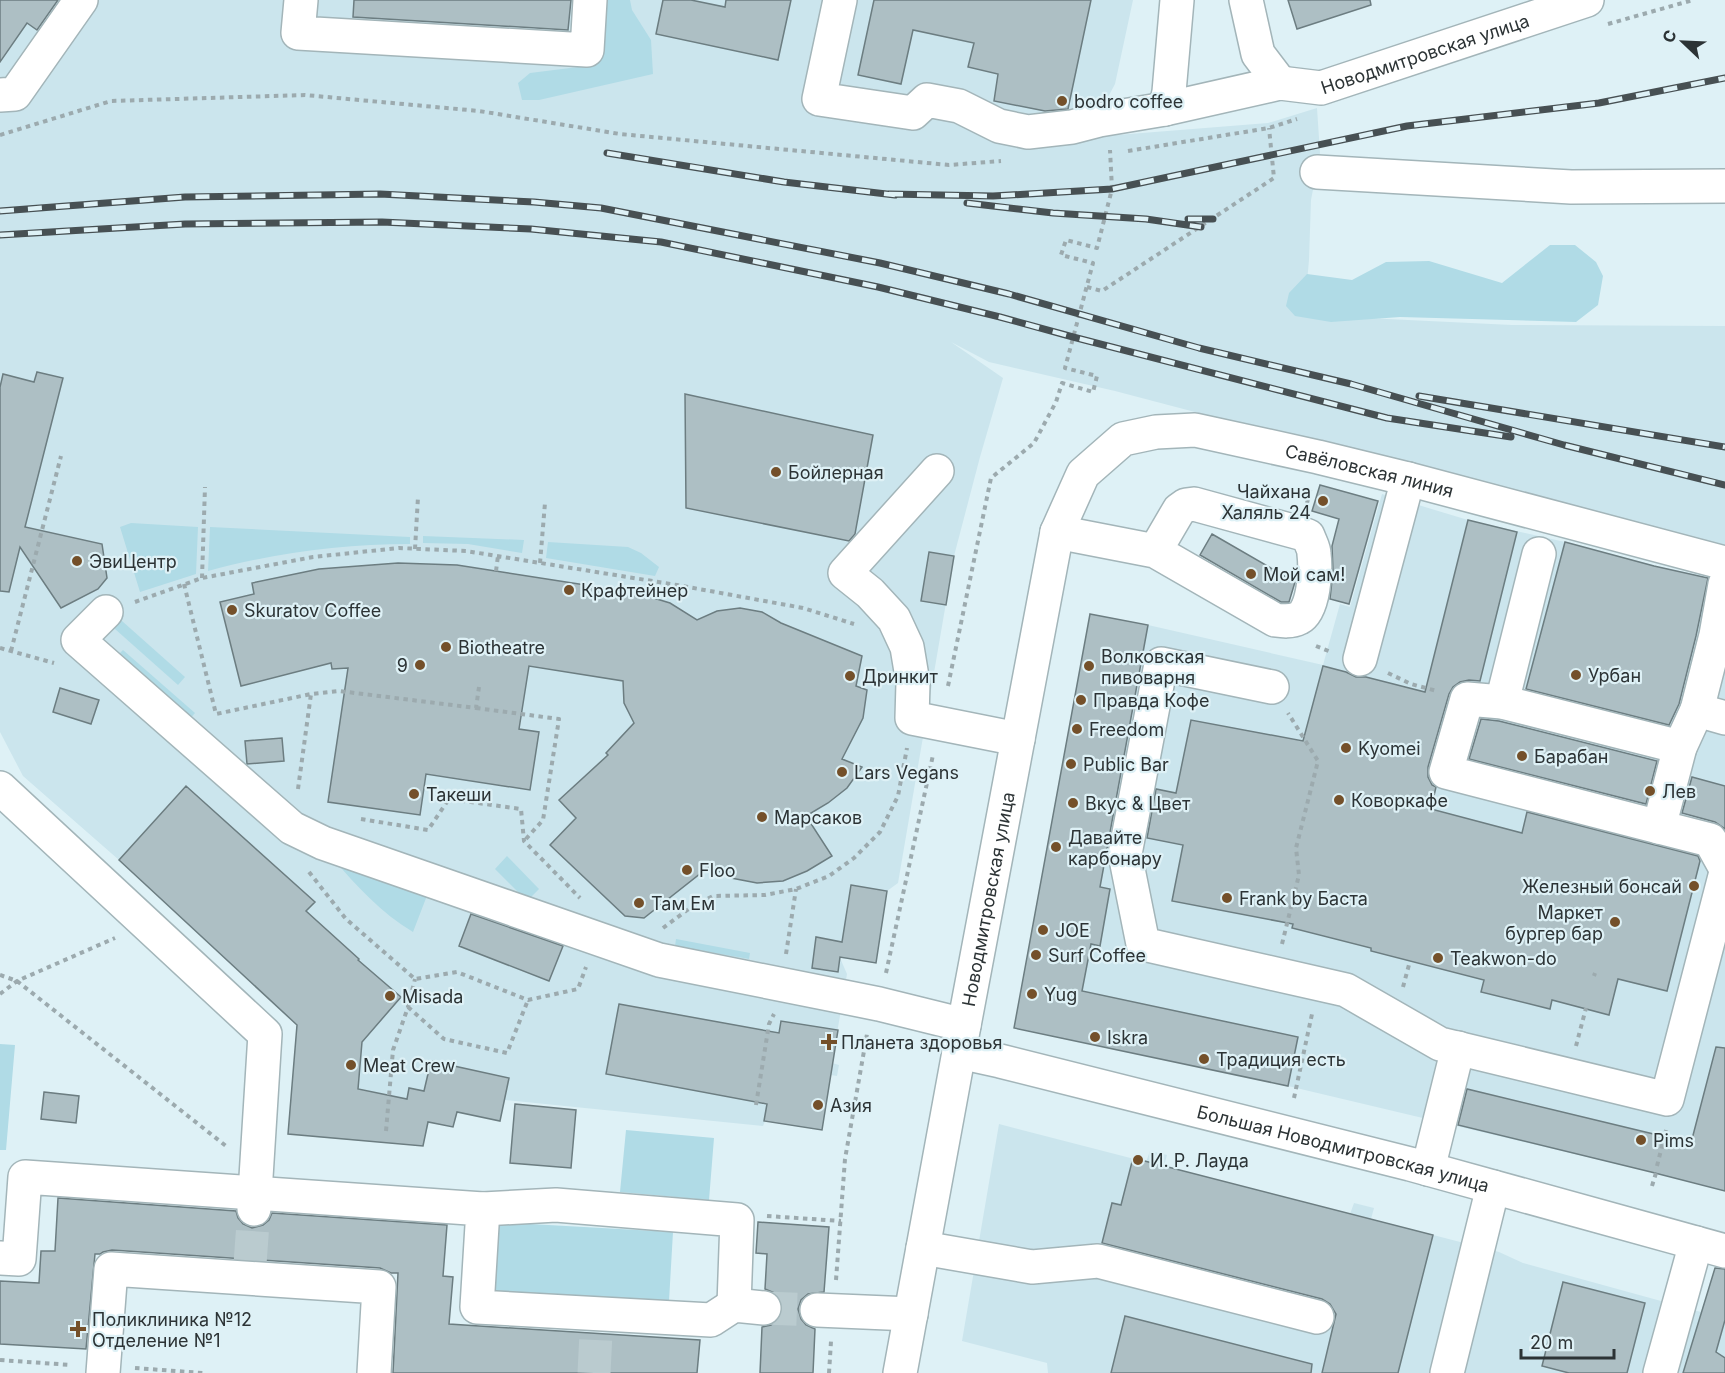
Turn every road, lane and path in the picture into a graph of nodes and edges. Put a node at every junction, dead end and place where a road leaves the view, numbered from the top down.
1 (81, 0) edge
2 (301, 0) edge
3 (590, 0) edge
4 (840, 0) edge
5 (1177, 0) edge
6 (1246, 0) edge
7 (1587, 0) edge
8 (1280, 83) junction
9 (0, 95) edge
10 (1165, 108) junction
11 (1099, 120) junction
12 (1269, 128) dead end
13 (0, 135) edge
14 (1111, 153) junction
15 (1099, 154) dead end
16 (1007, 161) dead end
17 (1317, 171) dead end
18 (1725, 186) edge
19 (1087, 287) junction
20 (61, 456) dead end
21 (1318, 457) junction
22 (937, 471) dead end
23 (991, 478) dead end
24 (1407, 479) junction
25 (205, 487) dead end
26 (418, 497) dead end
27 (545, 503) dead end
28 (1057, 532) junction
29 (1300, 533) junction
30 (415, 549) junction
31 (1155, 551) junction
32 (1539, 554) dead end
33 (498, 556) junction
34 (540, 563) junction
35 (1725, 563) edge
36 (496, 571) dead end
37 (202, 579) junction
38 (184, 584) junction
39 (1725, 584) edge
40 (106, 612) joint
41 (0, 648) edge
42 (907, 648) junction
43 (11, 651) junction
44 (1360, 659) joint
45 (56, 663) dead end
46 (479, 687) dead end
47 (1272, 687) joint
48 (311, 694) junction
49 (1467, 699) junction
50 (1502, 702) junction
51 (476, 708) junction
52 (1711, 714) edge
53 (912, 718) junction
54 (1018, 739) junction
55 (1680, 747) junction
56 (0, 788) edge
57 (350, 818) dead end
58 (1659, 827) junction
59 (292, 828) junction
60 (524, 841) junction
61 (1725, 867) edge
62 (1725, 876) edge
63 (147, 924) junction
64 (659, 932) dead end
65 (597, 938) junction
66 (1275, 974) junction
67 (0, 975) edge
68 (415, 979) dead end
69 (17, 981) junction
70 (1318, 984) junction
71 (0, 994) edge
72 (528, 1000) dead end
73 (879, 1004) junction
74 (408, 1007) junction
75 (961, 1039) junction
76 (1449, 1046) junction
77 (1294, 1098) dead end
78 (386, 1131) dead end
79 (1419, 1166) junction
80 (1656, 1173) dead end
81 (12, 1177) edge
82 (1652, 1186) dead end
83 (1493, 1187) junction
84 (255, 1190) junction
85 (483, 1209) junction
86 (764, 1216) dead end
87 (841, 1221) junction
88 (1710, 1247) edge
89 (923, 1248) junction
90 (0, 1258) edge
91 (825, 1310) junction
92 (911, 1314) junction
93 (1317, 1317) dead end
94 (103, 1373) edge
95 (374, 1373) edge
96 (829, 1373) edge
97 (900, 1373) edge
98 (1447, 1373) edge
99 (1660, 1373) edge

1 - 9 street
2 - 3 street
4 - 11 street, Новодмитровская улица
5 - 10 street
6 - 8 street
7 - 8 street, Новодмитровская улица
8 - 10 street, Новодмитровская улица
10 - 11 street, Новодмитровская улица
11 - 14 path
12 - 19 path
13 - 16 path
14 - 15 path
14 - 19 path
17 - 18 street
19 - 23 path
20 - 43 path
21 - 24 street, Савёловская линия
21 - 28 street, Савёловская линия
21 - 29 path
22 - 42 street
24 - 35 street, Савёловская линия
24 - 44 street
25 - 37 path
26 - 30 path
27 - 34 path
28 - 31 street
28 - 54 street, Новодмитровская улица
29 - 31 street
29 - 31 street
30 - 33 path
30 - 37 path
32 - 50 street
33 - 34 path
33 - 36 path
34 - 42 path
37 - 38 path
38 - 40 path
38 - 48 path
39 - 52 street
40 - 59 street, Большая Новодмитровская улица
41 - 43 path
42 - 53 street
43 - 45 path
44 - 49 path
46 - 51 path
47 - 66 path
47 - 66 street
48 - 51 path
48 - 59 path
49 - 50 street
49 - 58 street
50 - 55 street
51 - 60 path
52 - 55 street
53 - 54 street
53 - 64 path
54 - 75 street, Новодмитровская улица
55 - 58 street
56 - 63 street
57 - 60 path
58 - 61 street
59 - 65 street, Большая Новодмитровская улица
60 - 65 path
62 - 76 street
63 - 69 path
63 - 84 street
65 - 73 street, Большая Новодмитровская улица
66 - 70 street
67 - 69 path
68 - 74 path
69 - 71 path
69 - 84 path
70 - 76 street
70 - 77 path
72 - 74 path
73 - 75 street, Большая Новодмитровская улица
73 - 87 path
74 - 78 path
75 - 79 street, Большая Новодмитровская улица
75 - 89 street, Новодмитровская улица
76 - 79 street
79 - 83 street, Большая Новодмитровская улица
80 - 82 path
81 - 84 street
81 - 90 street
83 - 88 street, Большая Новодмитровская улица
83 - 98 street
84 - 85 street
85 - 85 street
86 - 87 path
87 - 91 path
88 - 99 street
89 - 92 street, Новодмитровская улица
89 - 93 street
91 - 92 street
91 - 96 path
92 - 97 street, Новодмитровская улица
94 - 95 street

